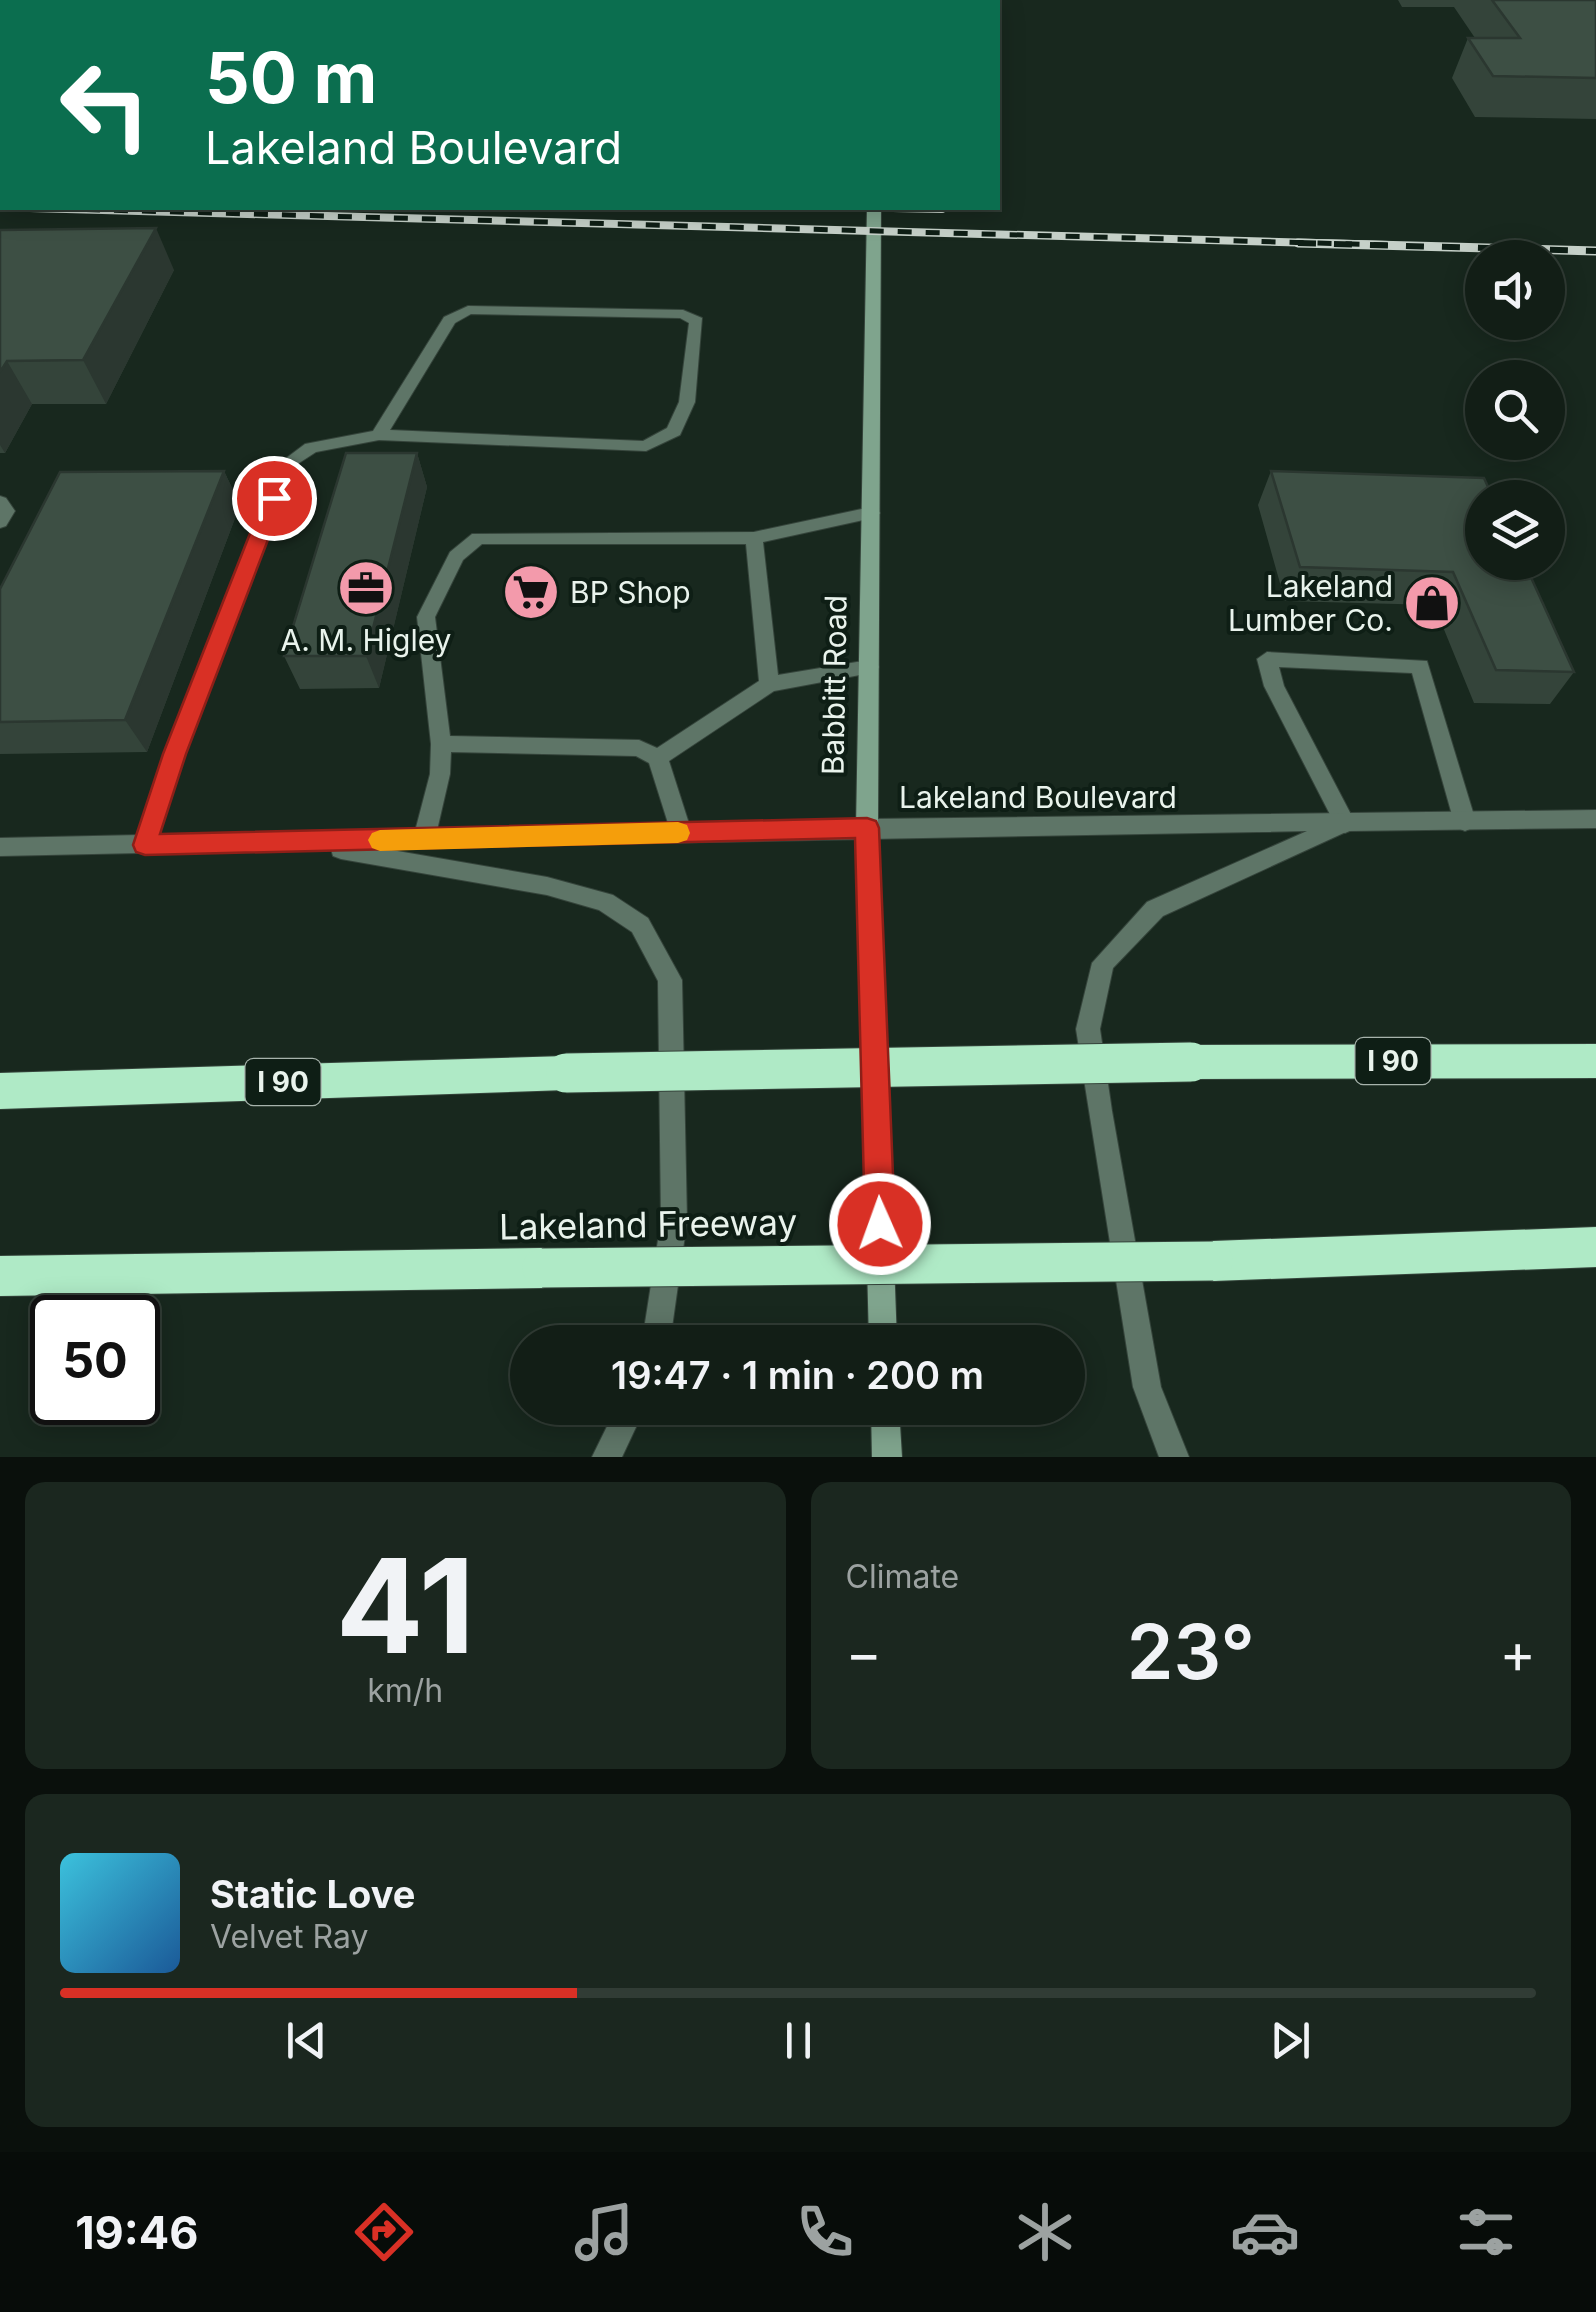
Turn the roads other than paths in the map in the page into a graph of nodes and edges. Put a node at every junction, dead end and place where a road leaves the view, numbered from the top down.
1 (874, 210) edge
2 (379, 435) junction
3 (0, 502) edge
4 (871, 513) junction
5 (0, 522) edge
6 (754, 538) junction
7 (869, 667) junction
8 (769, 684) junction
9 (441, 744) junction
10 (658, 758) junction
11 (1596, 819) edge
12 (1465, 822) junction
13 (1345, 824) junction
14 (867, 828) junction
15 (681, 832) junction
16 (424, 839) junction
17 (298, 842) junction
18 (145, 845) junction
19 (0, 847) edge
20 (1596, 1060) edge
21 (0, 1091) edge
22 (1596, 1248) edge
23 (0, 1276) edge
24 (659, 1325) edge
25 (882, 1325) edge
26 (623, 1425) edge
27 (886, 1425) edge
28 (607, 1457) edge
29 (887, 1457) edge
30 (1174, 1457) edge

1 - 4 main road, Babbitt Road
2 - 2 street
2 - 18 street
3 - 5 street
4 - 6 street
4 - 7 main road, Babbitt Road
6 - 8 street
6 - 9 street
7 - 8 street
7 - 14 main road, Babbitt Road
8 - 10 street
9 - 10 street
9 - 16 street
10 - 15 street
11 - 12 street, Lakeland Boulevard
12 - 13 street, Lakeland Boulevard
12 - 13 street
13 - 14 street, Lakeland Boulevard
13 - 30 street
14 - 15 street, Lakeland Boulevard
14 - 25 main road, Babbitt Road
15 - 16 street, Lakeland Boulevard
16 - 17 street, Lakeland Boulevard
17 - 18 street, Lakeland Boulevard
17 - 24 street
18 - 19 street, Lakeland Boulevard
20 - 21 highway, I 90, bridge
22 - 23 highway, Lakeland Freeway, bridge
26 - 28 street
27 - 29 main road

